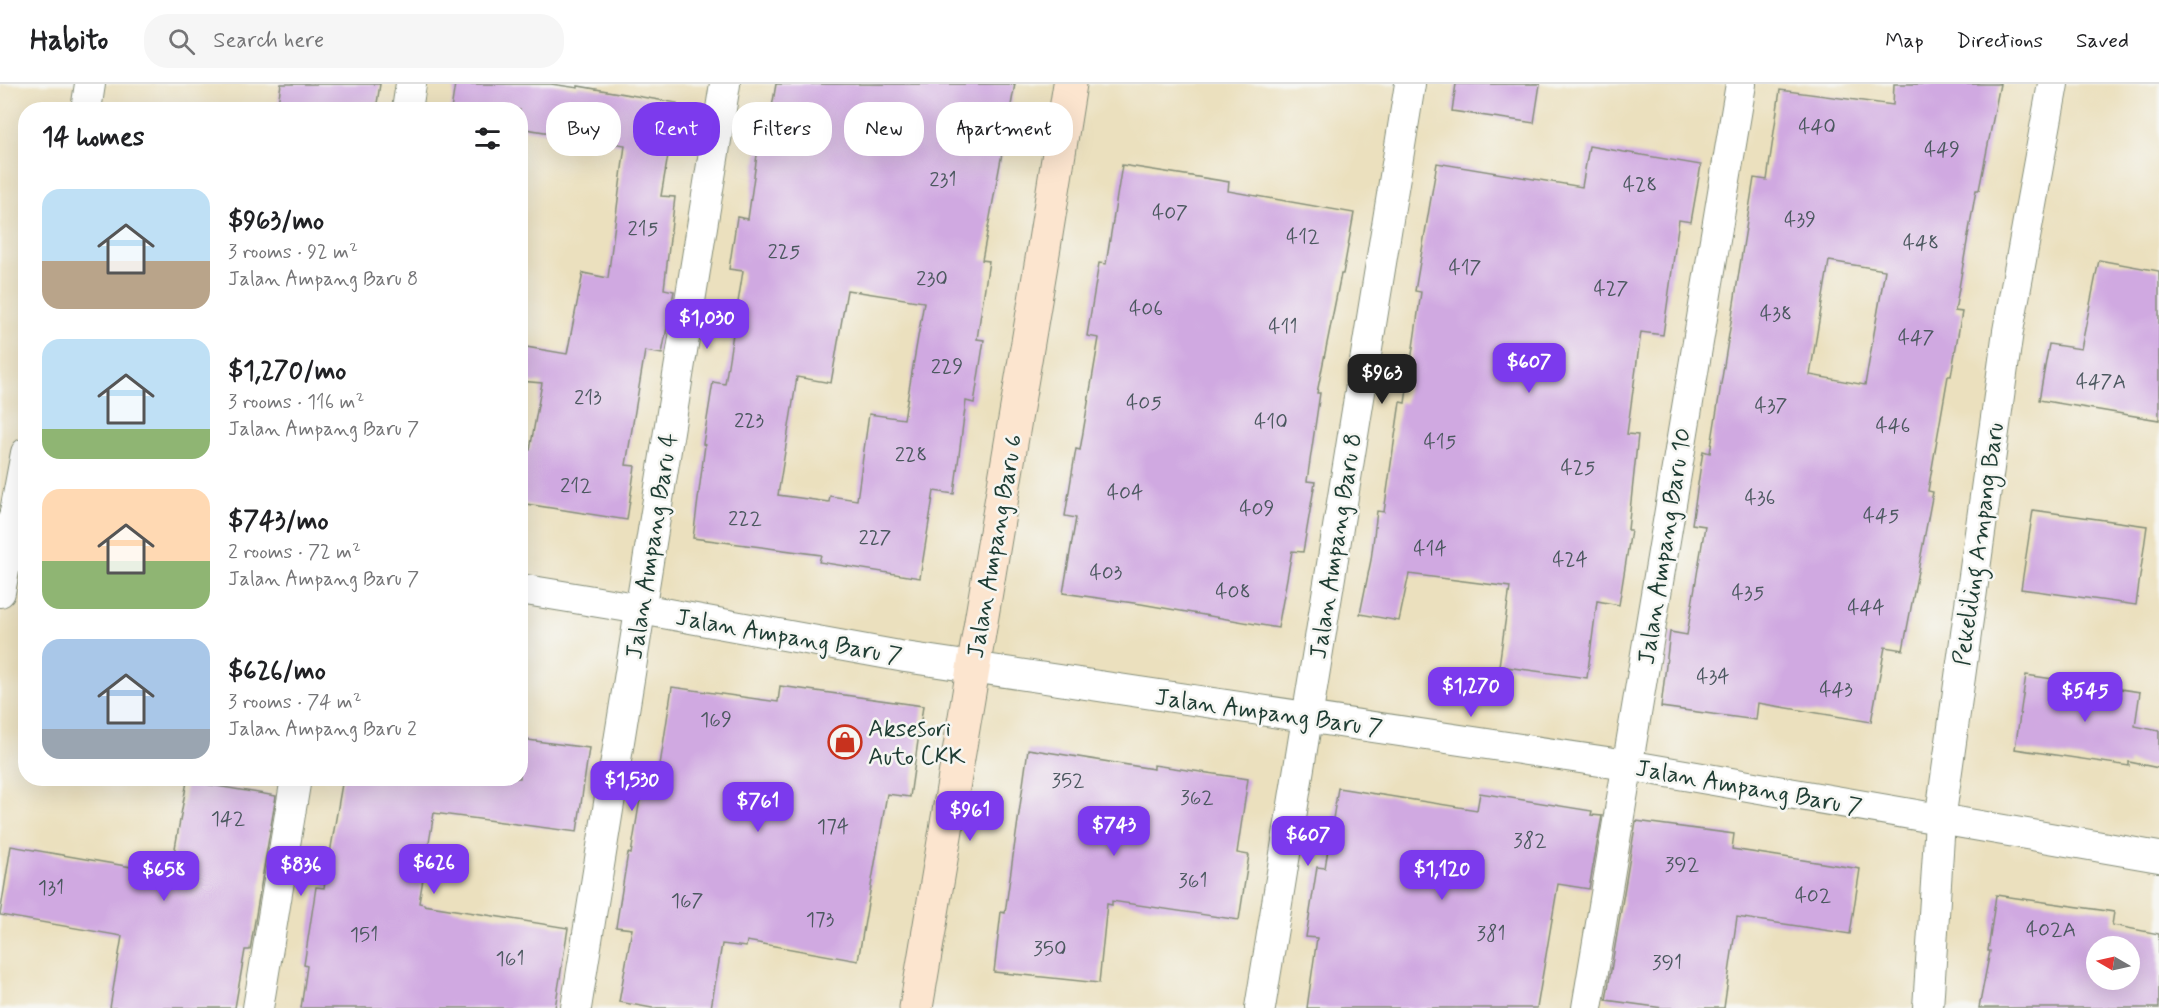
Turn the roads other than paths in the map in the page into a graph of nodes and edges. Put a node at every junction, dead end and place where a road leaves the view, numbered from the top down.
1 (90, 84) edge
2 (411, 84) edge
3 (725, 84) edge
4 (1070, 84) edge
5 (1410, 84) edge
6 (1741, 84) edge
7 (2053, 84) edge
8 (87, 102) edge
9 (408, 102) edge
10 (18, 486) edge
11 (14, 503) edge
12 (528, 590) edge
13 (0, 592) edge
14 (641, 609) junction
15 (973, 668) junction
16 (1307, 718) junction
17 (1628, 765) junction
18 (295, 786) edge
19 (1940, 821) junction
20 (2159, 857) edge
21 (258, 1008) edge
22 (576, 1008) edge
23 (916, 1008) edge
24 (1260, 1008) edge
25 (1587, 1008) edge
26 (1929, 1008) edge

1 - 8 street
2 - 9 street
3 - 14 street, Jalan Ampang Baru 4
4 - 15 main road, Jalan Ampang Baru 6
5 - 16 street, Jalan Ampang Baru 8
6 - 17 street, Jalan Ampang Baru 10
7 - 19 street, Pekeliling Ampang Baru
10 - 11 street
11 - 13 street
12 - 14 street, Jalan Ampang Baru 7
14 - 15 street, Jalan Ampang Baru 7
14 - 22 street, Jalan Ampang Baru 4
15 - 16 street, Jalan Ampang Baru 7
15 - 23 main road, Jalan Ampang Baru 6
16 - 17 street, Jalan Ampang Baru 7
16 - 24 street, Jalan Ampang Baru 8
17 - 19 street, Jalan Ampang Baru 7
17 - 25 street, Jalan Ampang Baru 10
18 - 21 street
19 - 20 street, Jalan Ampang Baru 7
19 - 26 street, Pekeliling Ampang Baru

